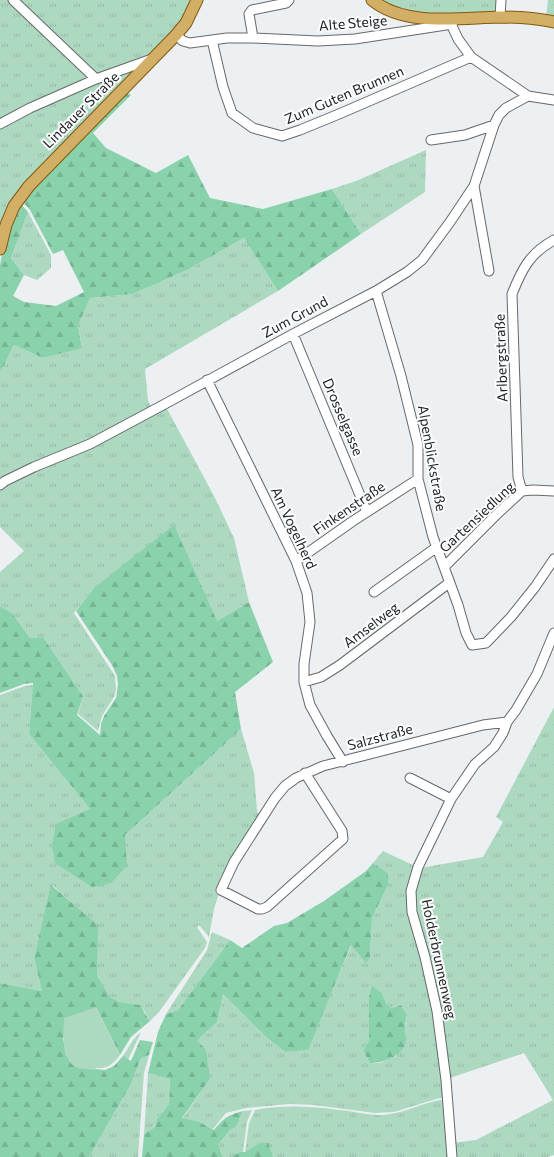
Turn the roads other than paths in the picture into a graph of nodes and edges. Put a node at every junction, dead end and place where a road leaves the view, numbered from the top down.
1 (13, 0) edge
2 (197, 0) edge
3 (288, 0) edge
4 (372, 0) edge
5 (502, 0) edge
6 (500, 17) junction
7 (453, 19) junction
8 (554, 22) edge
9 (176, 35) junction
10 (253, 38) junction
11 (212, 40) junction
12 (470, 56) junction
13 (153, 58) junction
14 (96, 79) junction
15 (528, 96) junction
16 (554, 100) edge
17 (0, 124) edge
18 (494, 125) junction
19 (431, 140) dead end
20 (474, 186) junction
21 (554, 240) edge
22 (0, 249) edge
23 (490, 271) dead end
24 (376, 291) junction
25 (293, 334) junction
26 (207, 380) junction
27 (418, 479) junction
28 (0, 485) edge
29 (522, 491) junction
30 (554, 491) edge
31 (368, 512) junction
32 (436, 547) junction
33 (554, 559) edge
34 (296, 561) junction
35 (444, 567) junction
36 (450, 583) junction
37 (374, 592) dead end
38 (554, 633) edge
39 (304, 682) junction
40 (506, 722) junction
41 (343, 762) junction
42 (305, 773) junction
43 (410, 778) dead end
44 (451, 799) junction
45 (452, 1157) edge

1 - 14 street
2 - 9 main road, Lindauer Straße
3 - 10 street
4 - 7 main road
5 - 6 street
6 - 7 main road
6 - 8 main road
7 - 10 street, Alte Steige
7 - 12 street
9 - 11 street, Alte Steige
9 - 13 main road, Lindauer Straße
10 - 11 street, Alte Steige
11 - 12 street, Zum Guten Brunnen
12 - 15 street
13 - 14 street
13 - 22 main road, Lindauer Straße
14 - 17 street
15 - 16 street
15 - 18 street, Zum Grund
18 - 19 street
18 - 20 street, Zum Grund
20 - 23 street
20 - 24 street, Zum Grund
21 - 29 street, Arlbergstraße
24 - 25 street, Zum Grund
24 - 27 street, Alpenblickstraße
25 - 26 street, Zum Grund
25 - 31 street, Drosselgasse
26 - 28 street, Zum Grund
26 - 34 street, Am Vogelherd
27 - 31 street, Finkenstraße
27 - 32 street, Alpenblickstraße
29 - 30 street, Gartensiedlung
29 - 35 street, Gartensiedlung
31 - 34 street, Finkenstraße
32 - 35 street, Alpenblickstraße
32 - 37 street
33 - 36 street
34 - 39 street, Am Vogelherd
35 - 36 street, Alpenblickstraße
36 - 39 street, Amselweg
38 - 40 street
39 - 41 street, Am Vogelherd
40 - 41 street, Salzstraße
40 - 44 street, Holderbrunnenweg
41 - 42 street, Salzstraße
42 - 42 street, Salzstraße
43 - 44 street
44 - 45 street, Holderbrunnenweg

